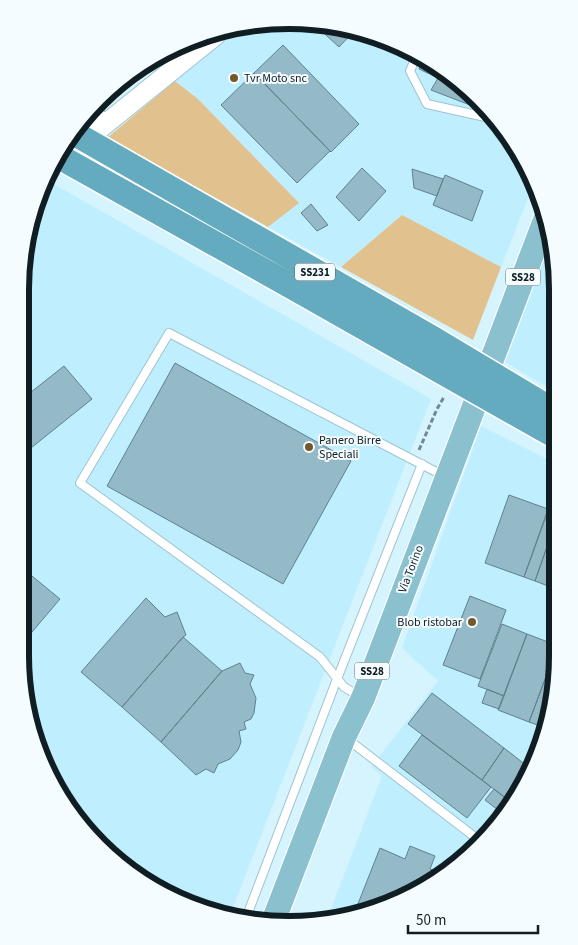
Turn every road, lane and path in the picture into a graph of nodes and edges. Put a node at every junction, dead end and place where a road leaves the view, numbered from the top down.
1 (207, 42) edge
2 (414, 61) edge
3 (95, 115) edge
4 (485, 117) edge
5 (107, 123) junction
6 (79, 136) edge
7 (66, 156) edge
8 (64, 159) edge
9 (542, 229) edge
10 (549, 408) edge
11 (549, 432) edge
12 (422, 464) junction
13 (445, 477) junction
14 (337, 679) junction
15 (363, 698) junction
16 (344, 737) junction
17 (475, 838) edge
18 (248, 913) edge
19 (275, 916) edge

1 - 5 street
2 - 4 lane
3 - 5 street
5 - 7 street
6 - 10 highway, SS231, bridge
8 - 11 highway, SS231, bridge
9 - 13 main road, Via Torino / SS28
12 - 13 lane
12 - 14 lane
12 - 14 lane
13 - 15 main road, Via Torino / SS28
14 - 15 lane
14 - 18 lane
15 - 16 main road, Via Torino / SS28
16 - 17 lane
16 - 19 main road, Via Torino / SS28

